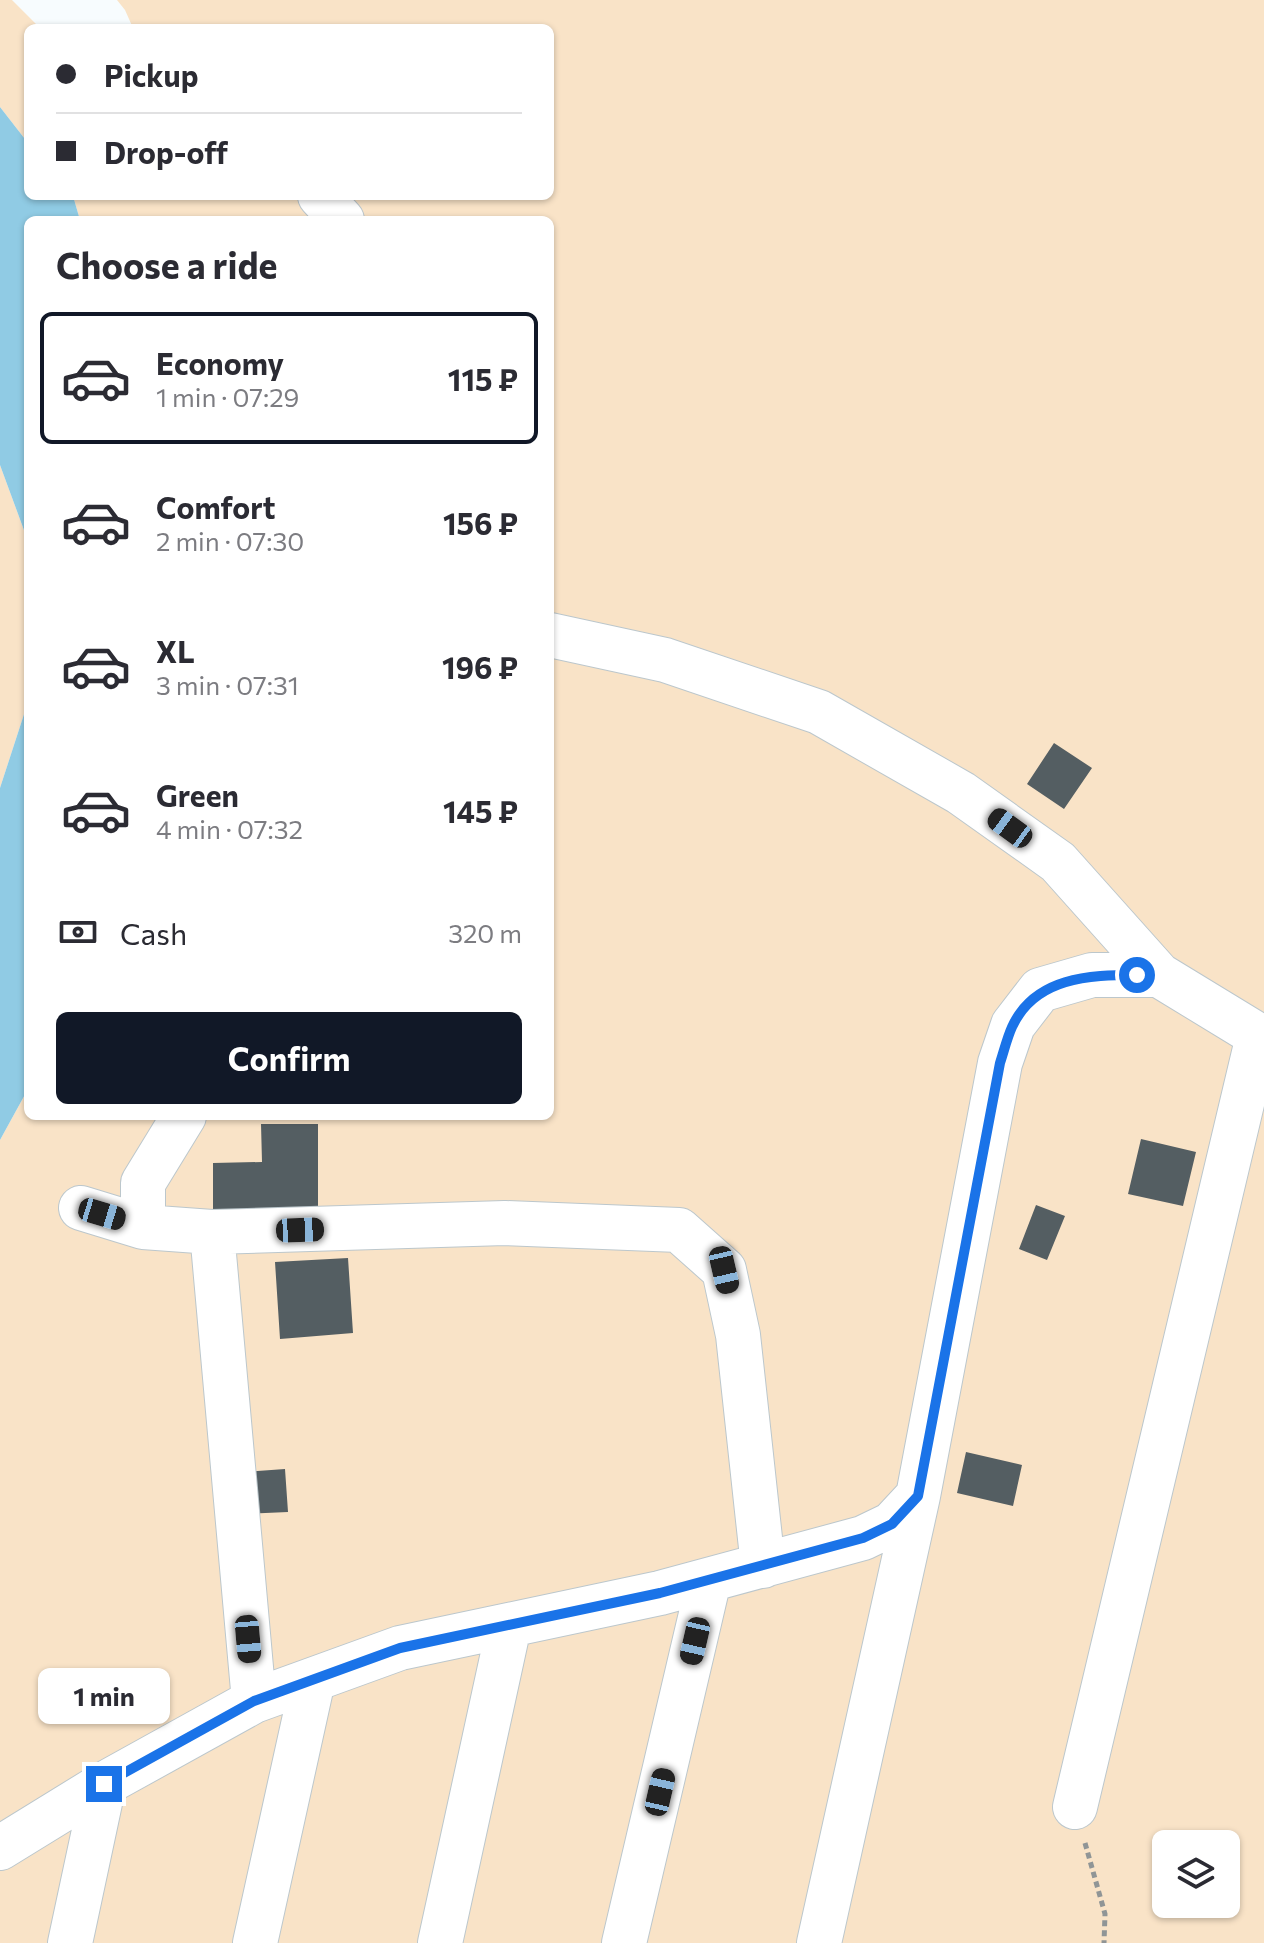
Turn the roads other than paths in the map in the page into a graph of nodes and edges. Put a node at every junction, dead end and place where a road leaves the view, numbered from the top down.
1 (324, 200) edge
2 (338, 216) edge
3 (554, 636) edge
4 (1159, 975) junction
5 (1261, 1038) edge
6 (182, 1120) edge
7 (81, 1208) dead end
8 (143, 1227) junction
9 (212, 1232) junction
10 (918, 1496) junction
11 (763, 1566) junction
12 (709, 1580) junction
13 (509, 1626) junction
14 (313, 1680) junction
15 (254, 1701) junction
16 (104, 1784) junction
17 (1075, 1807) road end
18 (0, 1848) edge
19 (70, 1943) edge
20 (255, 1943) edge
21 (440, 1943) edge
22 (624, 1943) edge
23 (819, 1943) edge

1 - 2 street
3 - 4 street
4 - 5 street
4 - 10 street
5 - 17 street
6 - 8 street
7 - 8 street
8 - 9 street
9 - 11 street
9 - 15 street
10 - 11 street
10 - 23 street
11 - 12 street
12 - 13 street
12 - 22 street
13 - 14 street
13 - 21 street
14 - 15 street
14 - 20 street
15 - 16 street
16 - 18 street
16 - 19 street

